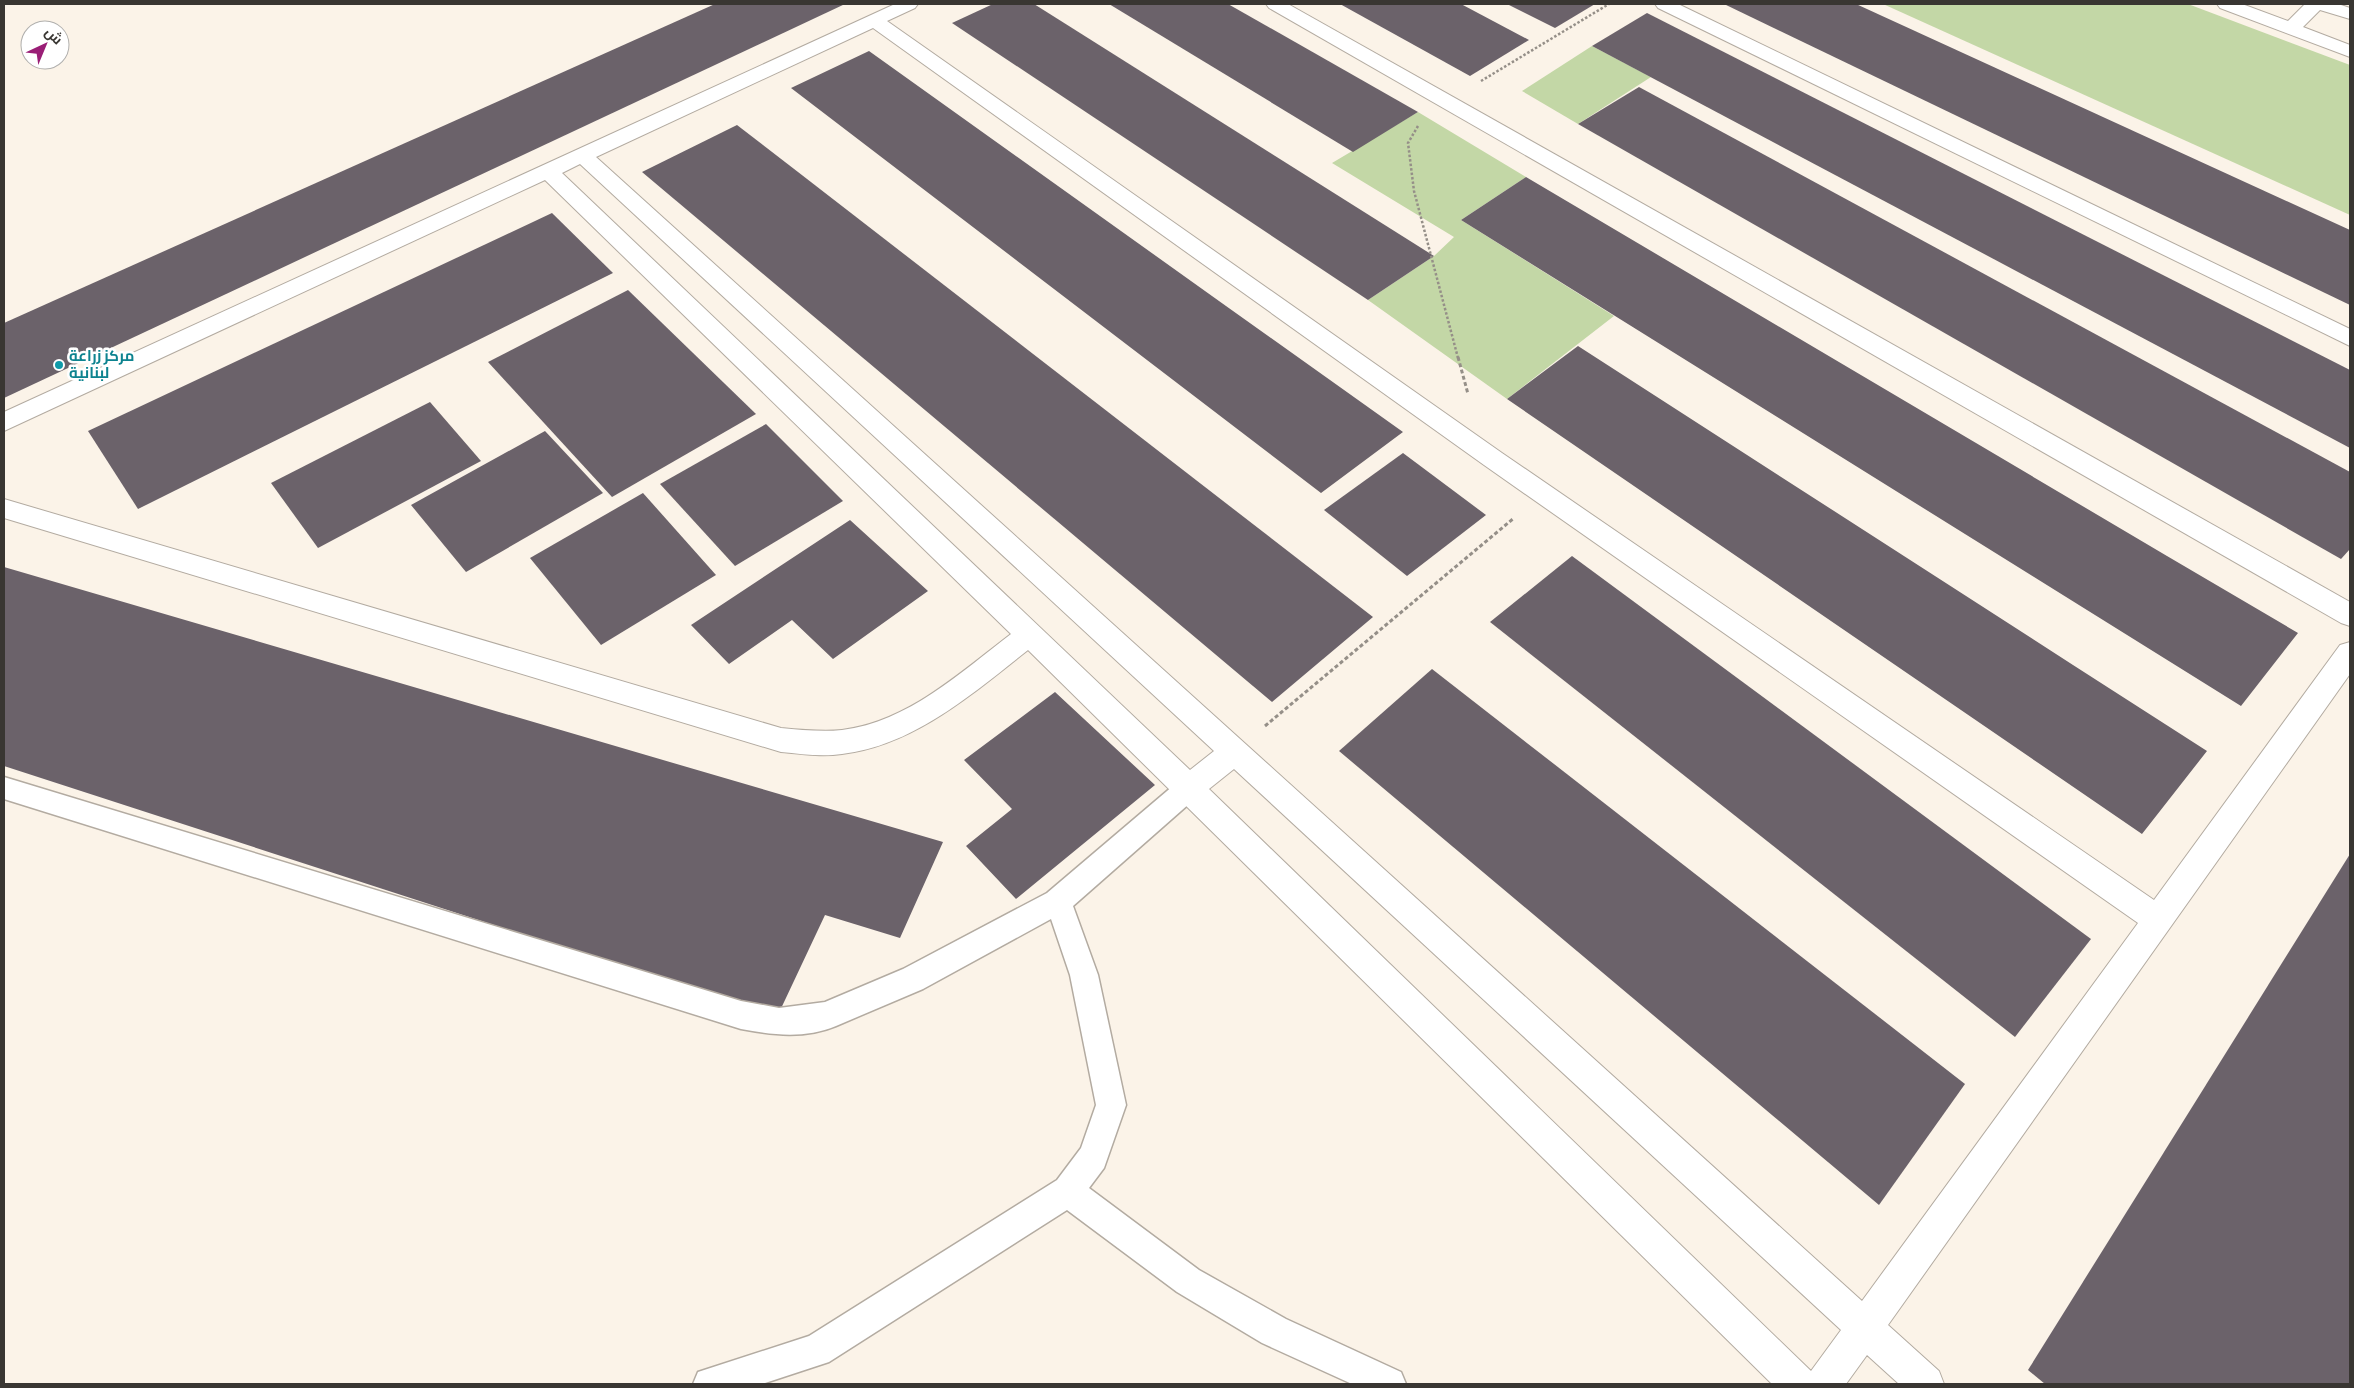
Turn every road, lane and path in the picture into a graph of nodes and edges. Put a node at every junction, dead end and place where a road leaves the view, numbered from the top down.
1 (908, 4) edge
2 (1275, 4) edge
3 (1664, 4) edge
4 (2226, 4) edge
5 (2315, 4) edge
6 (2322, 4) edge
7 (2350, 14) edge
8 (874, 20) junction
9 (2291, 29) junction
10 (2350, 51) edge
11 (582, 155) junction
12 (548, 170) junction
13 (2350, 338) edge
14 (856, 407) junction
15 (4, 422) edge
16 (818, 431) junction
17 (4, 509) edge
18 (2350, 615) edge
19 (1029, 635) junction
20 (2350, 653) edge
21 (1234, 752) junction
22 (4, 788) edge
23 (1189, 788) junction
24 (1057, 902) junction
25 (2158, 920) junction
26 (1068, 1192) junction
27 (1865, 1328) junction
28 (710, 1384) edge
29 (1389, 1384) edge
30 (1798, 1384) edge
31 (1824, 1384) edge
32 (1926, 1384) edge

1 - 8 street
2 - 18 street
3 - 13 street
4 - 9 street
5 - 9 street
6 - 7 street
8 - 11 street
8 - 25 street
9 - 10 street
11 - 12 street
11 - 14 street
12 - 15 street
12 - 16 street
14 - 16 street
14 - 21 street
16 - 19 street
17 - 19 street
19 - 23 street
20 - 25 street
21 - 23 street
21 - 27 street
22 - 24 lane
23 - 24 lane
23 - 30 street
24 - 26 lane
25 - 27 street
26 - 28 lane
26 - 29 lane
27 - 31 street
27 - 32 street

